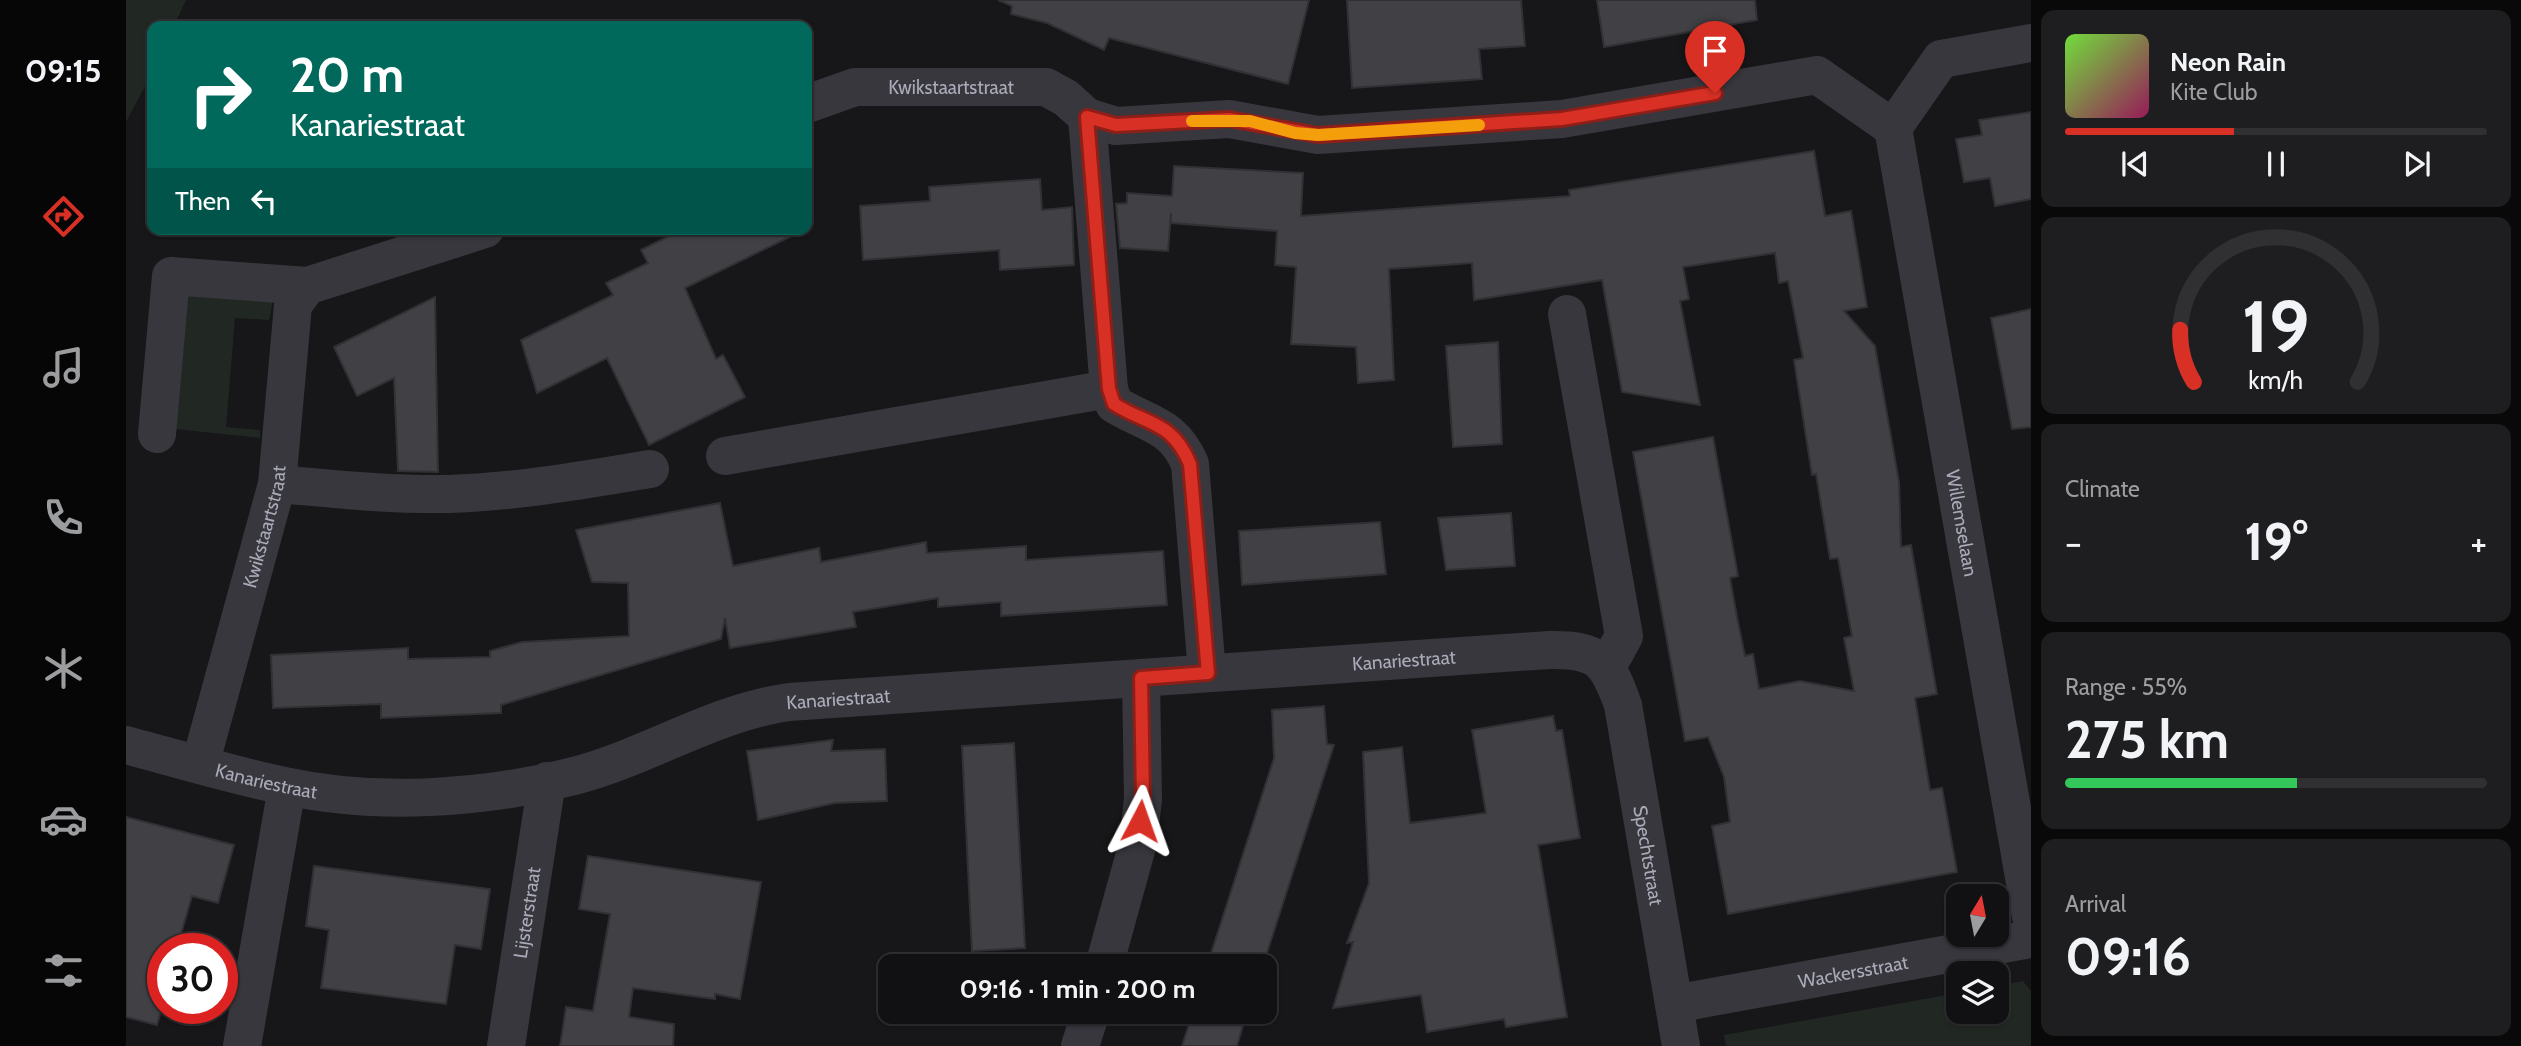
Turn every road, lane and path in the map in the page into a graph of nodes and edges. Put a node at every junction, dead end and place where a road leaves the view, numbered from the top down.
1 (2031, 43) edge
2 (812, 102) edge
3 (1087, 117) junction
4 (1893, 128) junction
5 (466, 235) edge
6 (307, 286) junction
7 (1567, 314) dead end
8 (1109, 389) junction
9 (156, 434) dead end
10 (726, 456) dead end
11 (650, 469) dead end
12 (277, 484) junction
13 (1607, 667) junction
14 (1208, 673) junction
15 (1141, 678) junction
16 (126, 745) edge
17 (200, 765) junction
18 (547, 781) junction
19 (287, 787) junction
20 (2031, 918) edge
21 (2031, 939) edge
22 (1107, 954) edge
23 (1674, 1004) junction
24 (1087, 1024) edge
25 (242, 1046) edge
26 (506, 1046) edge
27 (1080, 1046) edge
28 (1681, 1046) edge

1 - 4 street
2 - 3 street, Kwikstaartstraat
3 - 4 street, Kwikstaartstraat
3 - 8 street
4 - 20 street, Willemselaan
5 - 6 street
6 - 9 street
6 - 12 street, Kwikstaartstraat
7 - 13 street
8 - 10 street
8 - 14 street
11 - 12 street
12 - 17 street, Kwikstaartstraat
13 - 14 street, Kanariestraat
13 - 23 street, Spechtstraat
14 - 15 street, Kanariestraat
15 - 18 street, Kanariestraat
15 - 22 street
16 - 17 street, Kanariestraat
17 - 19 street, Kanariestraat
18 - 19 street, Kanariestraat
18 - 26 street, Lijsterstraat
19 - 25 street
21 - 23 street, Wackersstraat
23 - 28 street, Spechtstraat
24 - 27 street

